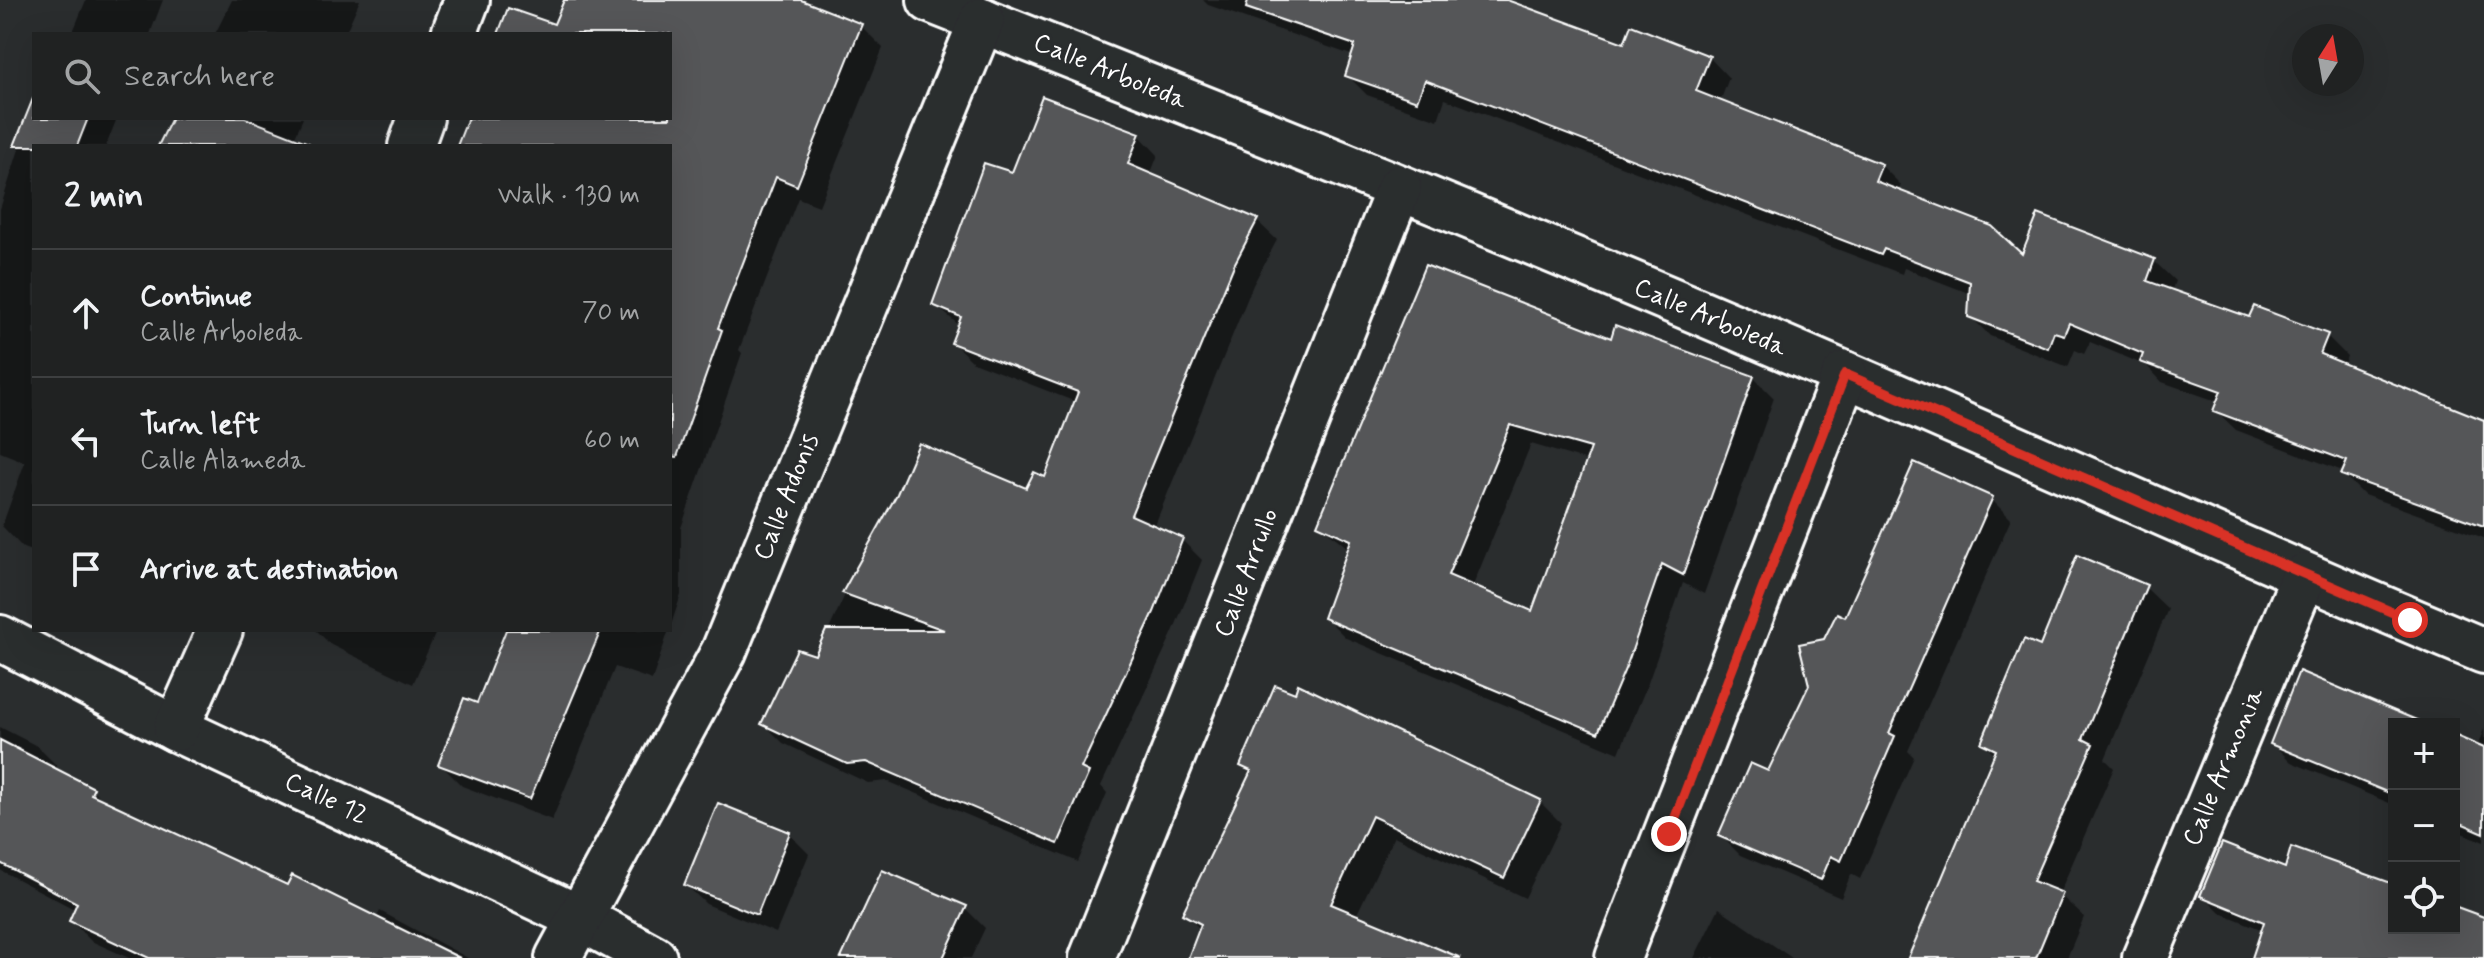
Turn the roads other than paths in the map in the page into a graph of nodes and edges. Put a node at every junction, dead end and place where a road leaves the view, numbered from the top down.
1 (467, 0) edge
2 (930, 0) edge
3 (982, 20) junction
4 (455, 32) edge
5 (420, 120) edge
6 (412, 144) edge
7 (1399, 188) junction
8 (1845, 374) junction
9 (2304, 576) junction
10 (219, 632) edge
11 (0, 638) edge
12 (2484, 651) edge
13 (176, 729) junction
14 (582, 919) junction
15 (558, 958) edge
16 (654, 958) edge
17 (1092, 958) edge
18 (1618, 958) edge
19 (2145, 958) edge

1 - 4 street
2 - 3 street, Calle Arboleda
3 - 7 street, Calle Arboleda
3 - 14 street, Calle Adonis
5 - 6 street
7 - 8 street, Calle Arboleda
7 - 17 street, Calle Arrullo
8 - 9 street, Calle Arboleda
8 - 18 street
9 - 12 street, Calle Arboleda
9 - 19 street, Calle Armonia
10 - 13 street
11 - 13 street, Calle 12
13 - 14 street, Calle 12
14 - 15 street, Calle Adonis
14 - 16 street, Calle 12

